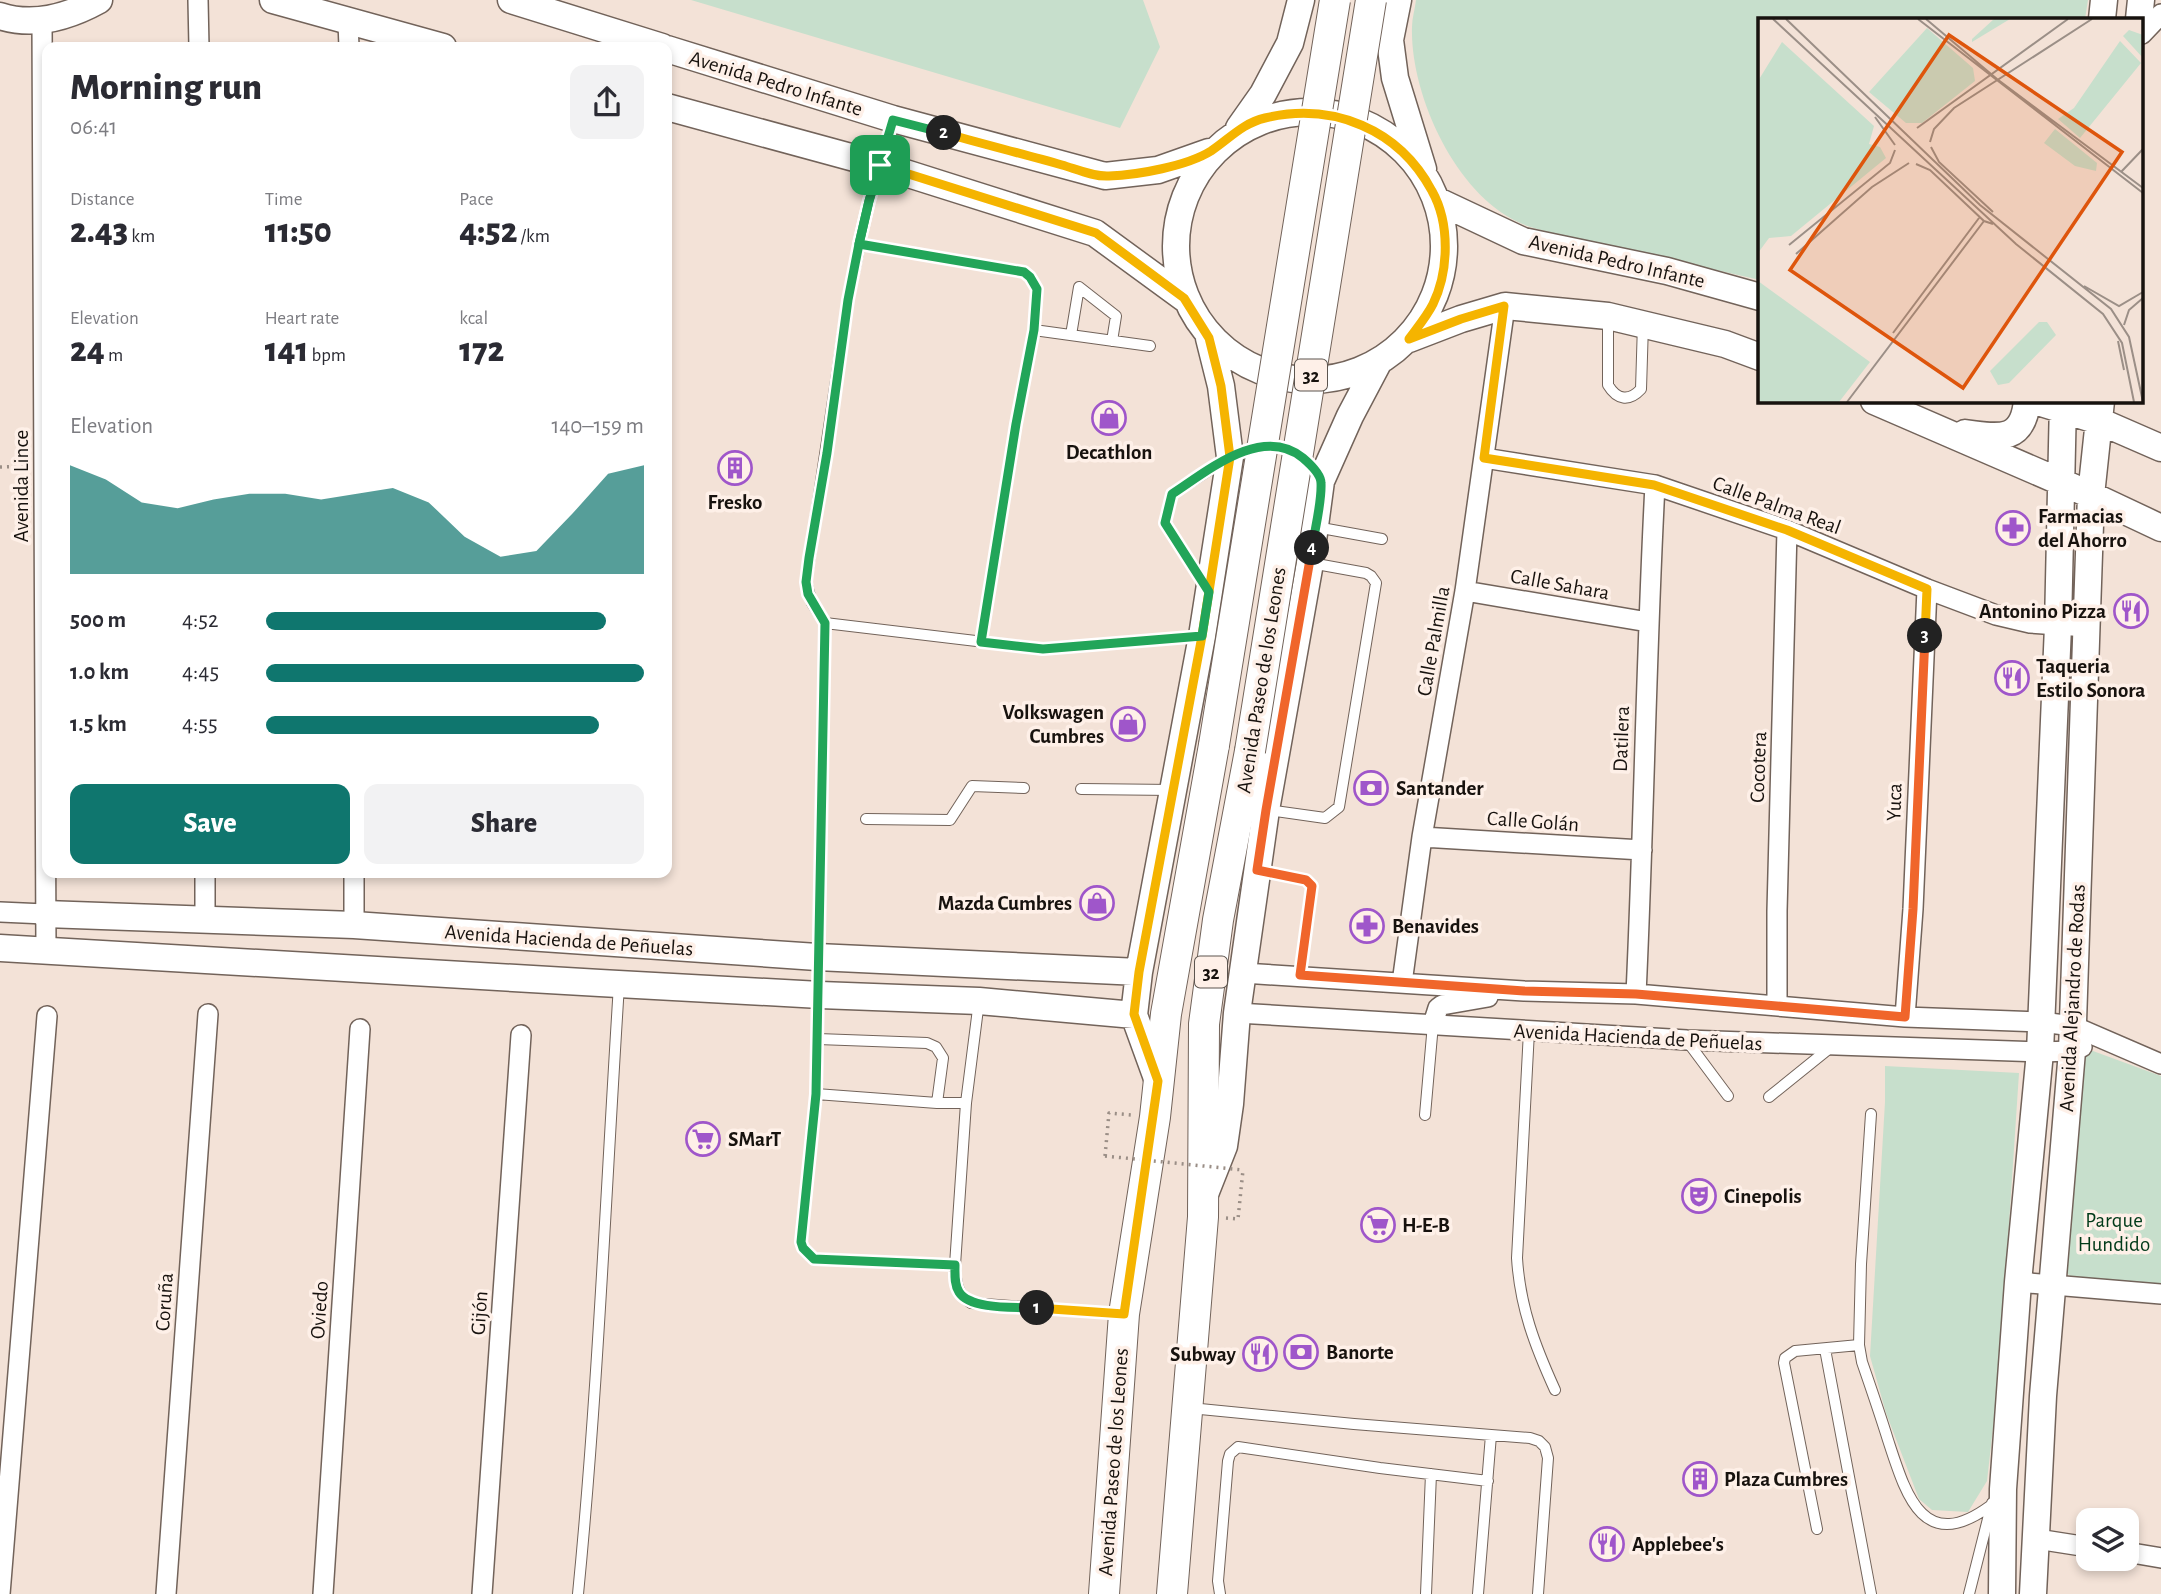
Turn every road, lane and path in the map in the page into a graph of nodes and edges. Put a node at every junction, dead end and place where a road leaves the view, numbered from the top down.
1 (99, 0) edge
2 (198, 0) edge
3 (273, 0) edge
4 (511, 0) edge
5 (1301, 0) edge
6 (1335, 0) edge
7 (1371, 0) edge
8 (1398, 0) edge
9 (2104, 0) edge
10 (2141, 0) edge
11 (2161, 14) edge
12 (0, 16) edge
13 (2102, 18) edge
14 (2139, 18) edge
15 (42, 20) junction
16 (2144, 31) edge
17 (349, 34) edge
18 (42, 42) edge
19 (200, 42) edge
20 (407, 42) edge
21 (645, 42) edge
22 (672, 51) edge
23 (672, 108) edge
24 (893, 120) junction
25 (1239, 128) junction
26 (1209, 152) junction
27 (880, 165) junction
28 (1425, 177) junction
29 (1438, 201) junction
30 (859, 244) junction
31 (1758, 296) edge
32 (1184, 298) junction
33 (1504, 306) junction
34 (1608, 316) junction
35 (1643, 324) junction
36 (1034, 330) junction
37 (1071, 335) junction
38 (1209, 338) junction
39 (1409, 339) junction
40 (1112, 341) junction
41 (1150, 346) dead end
42 (1758, 356) edge
43 (1378, 363) junction
44 (1876, 402) edge
45 (2027, 402) edge
46 (2042, 402) edge
47 (2063, 405) edge
48 (2100, 411) edge
49 (1939, 429) junction
50 (2161, 448) edge
51 (1230, 457) junction
52 (1484, 458) junction
53 (42, 465) edge
54 (0, 467) edge
55 (1321, 481) junction
56 (2060, 482) junction
57 (1654, 485) junction
58 (2091, 495) junction
59 (1315, 526) junction
60 (2161, 528) edge
61 (1787, 530) junction
62 (1382, 539) dead end
63 (1310, 563) junction
64 (1927, 589) junction
65 (1465, 591) junction
66 (1209, 592) junction
67 (1648, 622) junction
68 (825, 623) junction
69 (2058, 626) junction
70 (2087, 627) junction
71 (1202, 636) junction
72 (981, 642) junction
73 (1024, 788) dead end
74 (1082, 789) dead end
75 (1173, 790) junction
76 (1266, 810) junction
77 (866, 820) dead end
78 (1422, 837) junction
79 (1643, 850) junction
80 (1257, 870) junction
81 (46, 878) edge
82 (205, 878) edge
83 (354, 878) edge
84 (0, 912) edge
85 (46, 914) junction
86 (205, 919) junction
87 (354, 925) junction
88 (0, 948) edge
89 (47, 951) junction
90 (817, 957) junction
91 (1139, 972) junction
92 (1243, 973) junction
93 (1300, 975) junction
94 (1402, 983) junction
95 (619, 984) junction
96 (1524, 991) junction
97 (1636, 994) junction
98 (820, 995) junction
99 (979, 1001) junction
100 (1777, 1005) junction
101 (1237, 1013) junction
102 (208, 1014) dead end
103 (1134, 1014) junction
104 (47, 1016) dead end
105 (1905, 1017) junction
106 (2041, 1022) junction
107 (1433, 1024) junction
108 (360, 1028) dead end
109 (1529, 1031) junction
110 (520, 1035) dead end
111 (2073, 1038) junction
112 (818, 1039) junction
113 (1686, 1040) junction
114 (1832, 1046) junction
115 (2040, 1052) junction
116 (2161, 1064) edge
117 (1158, 1081) junction
118 (816, 1094) junction
119 (1728, 1096) dead end
120 (1769, 1097) dead end
121 (937, 1103) junction
122 (966, 1103) junction
123 (1109, 1113) dead end
124 (1871, 1114) dead end
125 (1426, 1115) dead end
126 (1204, 1195) junction
127 (1238, 1219) dead end
128 (955, 1265) junction
129 (2018, 1282) junction
130 (2053, 1283) junction
131 (2161, 1294) edge
132 (1124, 1314) junction
133 (1859, 1345) junction
134 (1825, 1349) junction
135 (1555, 1390) dead end
136 (1186, 1408) junction
137 (1491, 1435) junction
138 (1432, 1474) junction
139 (1488, 1481) junction
140 (1997, 1497) junction
141 (1817, 1529) dead end
142 (2037, 1539) junction
143 (2076, 1545) edge
144 (2139, 1554) edge
145 (2161, 1558) edge
146 (0, 1594) edge
147 (166, 1594) edge
148 (323, 1594) edge
149 (482, 1594) edge
150 (578, 1594) edge
151 (1104, 1594) edge
152 (1172, 1594) edge
153 (1220, 1594) edge
154 (1426, 1594) edge
155 (1478, 1594) edge
156 (1538, 1594) edge
157 (1871, 1594) edge
158 (1969, 1594) edge
159 (2002, 1594) edge
160 (2033, 1594) edge

1 - 15 street
2 - 19 street
3 - 17 street
4 - 21 street, Avenida Pedro Infante
5 - 25 street
6 - 117 main road, Avenida Paseo de los Leones / 32, bridge
7 - 126 main road, Avenida Paseo de los Leones / 32, bridge
8 - 28 street
9 - 13 street
10 - 14 street
11 - 16 street
12 - 15 street
15 - 18 street, Avenida Lince
17 - 20 street
22 - 24 street, Avenida Pedro Infante
23 - 27 street
24 - 26 street, Avenida Pedro Infante
24 - 27 lane
25 - 26 street
25 - 28 street
26 - 32 street
27 - 30 lane
27 - 32 street
28 - 29 street
29 - 31 street, Avenida Pedro Infante
29 - 39 street
30 - 36 lane
30 - 68 lane
32 - 38 street
33 - 34 street
33 - 39 street
33 - 52 street, Calle Palmilla
34 - 35 street
34 - 35 lane
35 - 42 street
36 - 37 lane
36 - 72 lane
37 - 40 lane
37 - 40 lane
38 - 43 street
38 - 51 street, Avenida Paseo de los Leones
39 - 43 street
40 - 41 lane
43 - 55 street, Avenida Paseo de los Leones
44 - 49 street
45 - 49 street
46 - 47 street
47 - 48 street
47 - 56 street, Avenida Alejandro de Rodas
48 - 50 street
48 - 58 street, Avenida Alejandro de Rodas
49 - 56 street
51 - 55 street
51 - 66 street, Avenida Paseo de los Leones
51 - 66 lane
52 - 57 street, Calle Palma Real
52 - 65 street, Calle Palmilla
53 - 54 path
55 - 59 street, Avenida Paseo de los Leones
56 - 58 street
56 - 69 street, Avenida Alejandro de Rodas
57 - 61 street, Calle Palma Real
57 - 67 street, Datilera
58 - 60 street
58 - 70 street, Avenida Alejandro de Rodas
59 - 62 lane
59 - 63 street, Avenida Paseo de los Leones
61 - 64 street, Calle Palma Real
61 - 100 street, Cocotera
63 - 76 street, Avenida Paseo de los Leones
63 - 76 lane
64 - 69 street, Calle Palma Real
64 - 105 street, Yuca
65 - 67 street, Calle Sahara
65 - 78 street, Calle Palmilla
66 - 71 street, Avenida Paseo de los Leones
67 - 79 street, Datilera
68 - 72 lane
68 - 90 lane
69 - 70 street, Calle Palma Real
69 - 106 street, Avenida Alejandro de Rodas
70 - 111 street, Avenida Alejandro de Rodas
71 - 72 lane
71 - 75 street, Avenida Paseo de los Leones
73 - 77 lane
74 - 75 lane
75 - 91 street, Avenida Paseo de los Leones
76 - 80 street, Avenida Paseo de los Leones
78 - 79 street, Calle Golán
78 - 94 street, Calle Palmilla
79 - 97 street, Datilera
80 - 92 street, Avenida Paseo de los Leones
80 - 93 lane
81 - 85 street, Avenida Lince
82 - 86 street
83 - 87 street
84 - 85 street, Avenida Hacienda de Peñuelas
85 - 86 street, Avenida Hacienda de Peñuelas
85 - 89 street, Avenida Lince
86 - 87 street, Avenida Hacienda de Peñuelas
87 - 90 street, Avenida Hacienda de Peñuelas
88 - 89 street, Avenida Hacienda de Peñuelas
89 - 95 street, Avenida Hacienda de Peñuelas
90 - 91 street, Avenida Hacienda de Peñuelas
90 - 98 lane
91 - 103 street, Avenida Paseo de los Leones
92 - 93 street, Avenida Hacienda de Peñuelas
92 - 101 street, Avenida Paseo de los Leones
93 - 94 street, Avenida Hacienda de Peñuelas
94 - 96 street, Avenida Hacienda de Peñuelas
95 - 98 street, Avenida Hacienda de Peñuelas
95 - 150 lane
96 - 97 street, Avenida Hacienda de Peñuelas
96 - 107 street
97 - 100 street, Avenida Hacienda de Peñuelas
98 - 99 street, Avenida Hacienda de Peñuelas
98 - 112 lane
99 - 103 street, Avenida Hacienda de Peñuelas
99 - 122 lane
100 - 105 street, Avenida Hacienda de Peñuelas
101 - 107 street, Avenida Hacienda de Peñuelas
101 - 126 street, Avenida Paseo de los Leones
102 - 147 street, Coruña
103 - 117 street, Avenida Paseo de los Leones
104 - 146 street
105 - 106 street, Avenida Hacienda de Peñuelas
106 - 111 street, Avenida Hacienda de Peñuelas
106 - 115 street, Avenida Alejandro de Rodas
107 - 109 street, Avenida Hacienda de Peñuelas
107 - 125 lane
108 - 148 street, Oviedo
109 - 113 street, Avenida Hacienda de Peñuelas
109 - 135 lane
110 - 149 street, Gijón
111 - 115 street, Avenida Hacienda de Peñuelas
111 - 116 street
111 - 130 street, Avenida Alejandro de Rodas
112 - 118 lane
112 - 121 lane
113 - 114 street, Avenida Hacienda de Peñuelas
113 - 119 lane
114 - 115 street, Avenida Hacienda de Peñuelas
114 - 120 lane
115 - 129 street, Avenida Alejandro de Rodas
117 - 132 main road, Avenida Paseo de los Leones / 32
118 - 121 lane
118 - 128 lane
121 - 122 lane
122 - 128 lane
123 - 127 path, bridge
124 - 133 lane
126 - 136 main road, Avenida Paseo de los Leones / 32
128 - 132 lane
129 - 130 street
129 - 140 street, Avenida Alejandro de Rodas
130 - 131 street
130 - 142 street, Avenida Alejandro de Rodas
132 - 151 main road, Avenida Paseo de los Leones / 32
133 - 134 lane
133 - 140 lane
134 - 141 lane
134 - 157 lane
136 - 137 lane
136 - 152 main road, Avenida Paseo de los Leones / 32
137 - 139 lane
137 - 156 lane
138 - 139 lane
138 - 153 lane
138 - 154 lane
139 - 155 lane
140 - 158 lane
140 - 159 street, Avenida Alejandro de Rodas
142 - 143 street
142 - 160 street, Avenida Alejandro de Rodas
144 - 145 street

